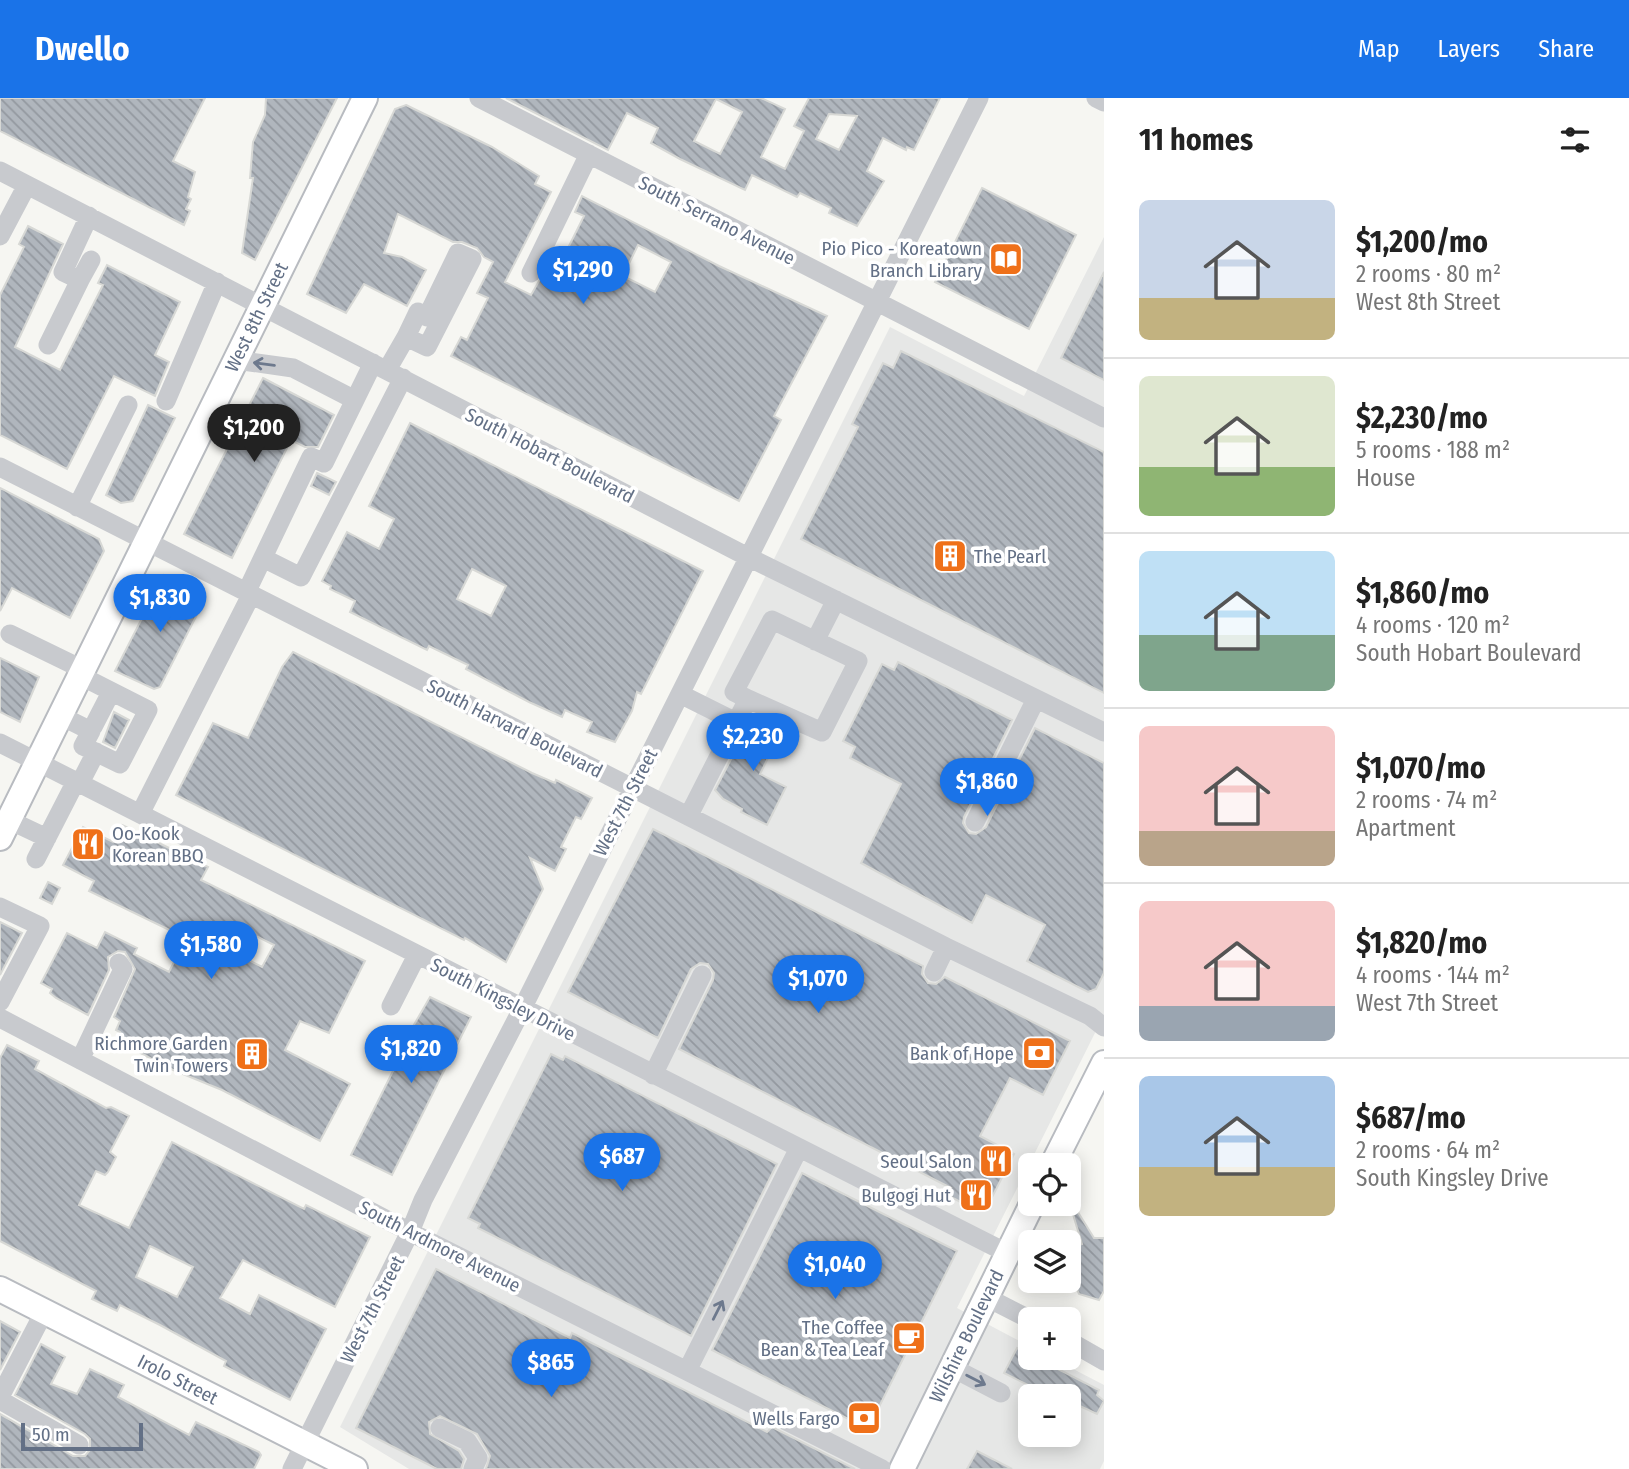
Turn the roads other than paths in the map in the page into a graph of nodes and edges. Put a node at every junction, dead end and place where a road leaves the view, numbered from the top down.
1 (365, 98) edge
2 (479, 98) edge
3 (979, 98) edge
4 (1096, 98) edge
5 (1104, 102) edge
6 (589, 154) junction
7 (0, 171) edge
8 (27, 185) junction
9 (89, 216) junction
10 (0, 236) edge
11 (91, 260) dead end
12 (531, 273) dead end
13 (80, 280) junction
14 (217, 282) junction
15 (877, 301) junction
16 (262, 305) junction
17 (406, 337) junction
18 (48, 345) dead end
19 (236, 360) junction
20 (388, 370) junction
21 (355, 400) junction
22 (166, 401) dead end
23 (128, 405) dead end
24 (1104, 418) edge
25 (0, 467) edge
26 (77, 507) junction
27 (147, 544) junction
28 (748, 557) junction
29 (263, 558) junction
30 (248, 594) junction
31 (836, 600) junction
32 (10, 634) dead end
33 (815, 641) junction
34 (82, 673) junction
35 (680, 694) junction
36 (748, 699) junction
37 (1036, 699) junction
38 (103, 713) junction
39 (61, 716) junction
40 (736, 722) junction
41 (1104, 732) edge
42 (0, 743) edge
43 (96, 752) junction
44 (38, 762) junction
45 (78, 782) junction
46 (633, 787) junction
47 (139, 814) junction
48 (689, 815) junction
49 (975, 822) dead end
50 (5, 829) edge
51 (47, 838) junction
52 (36, 859) dead end
53 (0, 907) edge
54 (946, 947) junction
55 (417, 955) junction
56 (119, 962) dead end
57 (934, 972) dead end
58 (702, 975) dead end
59 (0, 1002) edge
60 (391, 1006) dead end
61 (522, 1009) junction
62 (0, 1018) edge
63 (1104, 1027) edge
64 (80, 1060) junction
65 (1104, 1063) edge
66 (653, 1075) junction
67 (799, 1148) junction
68 (1059, 1153) edge
69 (1026, 1216) edge
70 (410, 1232) junction
71 (1007, 1253) junction
72 (0, 1289) edge
73 (986, 1297) junction
74 (44, 1312) junction
75 (1018, 1313) edge
76 (1081, 1348) edge
77 (1104, 1361) edge
78 (951, 1367) junction
79 (687, 1371) junction
80 (1001, 1393) dead end
81 (0, 1399) edge
82 (440, 1428) dead end
83 (304, 1443) junction
84 (79, 1445) dead end
85 (292, 1469) edge
86 (355, 1469) edge
87 (473, 1469) edge
88 (882, 1469) edge
89 (902, 1469) edge

1 - 16 main road, West 8th Street
2 - 6 street, South Serrano Avenue
3 - 15 street, West 7th Street
4 - 5 street
6 - 12 street
6 - 15 street, South Serrano Avenue
7 - 8 street, South Hobart Boulevard
8 - 9 street, South Hobart Boulevard
8 - 10 street
9 - 13 street
9 - 14 street, South Hobart Boulevard
11 - 13 street
13 - 18 street
14 - 16 street, South Hobart Boulevard
14 - 22 street
15 - 24 street, South Serrano Avenue
15 - 28 street, West 7th Street
16 - 19 main road, West 8th Street
16 - 20 street, South Hobart Boulevard
17 - 17 street
17 - 20 street
21 -> 19 street
19 - 27 main road, West 8th Street
20 - 21 street
20 - 28 street, South Hobart Boulevard
20 - 29 street
21 - 29 street
23 - 26 street
25 - 26 street, South Harvard Boulevard
26 - 27 street, South Harvard Boulevard
27 - 30 street, South Harvard Boulevard
27 - 34 main road, West 8th Street
28 - 31 street, South Hobart Boulevard
28 - 35 street, West 7th Street
29 - 30 street
30 - 46 street, South Harvard Boulevard
30 - 47 street
31 - 33 street
31 - 37 street, South Hobart Boulevard
32 - 34 street
33 - 36 street
33 - 36 street
34 - 38 street
34 - 39 main road, West 8th Street
35 - 40 street
35 - 46 street, West 7th Street
36 - 40 street
37 - 41 street, South Hobart Boulevard
37 - 49 street
38 - 39 street
38 - 43 street
38 - 43 street
39 - 44 main road, West 8th Street
40 - 48 street
42 - 44 street, South Kingsley Drive
43 - 45 street
44 - 45 street, South Kingsley Drive
44 - 50 main road, West 8th Street
45 - 47 street, South Kingsley Drive
45 - 51 street
46 - 48 street, South Harvard Boulevard
46 - 61 street, West 7th Street
47 - 55 street, South Kingsley Drive
48 - 54 street, South Harvard Boulevard
50 - 51 street
51 - 52 street
53 - 59 street
54 - 57 street
54 - 63 street, South Harvard Boulevard
55 - 60 street
55 - 61 street, South Kingsley Drive
56 - 64 street
58 - 66 street
61 - 66 street, South Kingsley Drive
61 - 70 street, West 7th Street
62 - 64 street, South Ardmore Avenue
64 - 70 street, South Ardmore Avenue
65 - 68 main road
66 - 67 street, South Kingsley Drive
67 - 71 street, South Kingsley Drive
79 -> 67 street
69 - 71 main road, Wilshire Boulevard
70 - 79 street, South Ardmore Avenue
70 - 83 street, West 7th Street
71 - 73 main road, Wilshire Boulevard
72 - 74 main road, Irolo Street
73 - 75 street
73 - 78 main road, Wilshire Boulevard
74 - 81 street
74 - 83 main road, Irolo Street
76 - 77 street
78 -> 80 street
78 - 89 main road, Wilshire Boulevard
79 - 88 street, South Ardmore Avenue
81 - 84 street
82 - 87 street
83 - 85 street, West 7th Street
83 - 86 main road, Irolo Street

